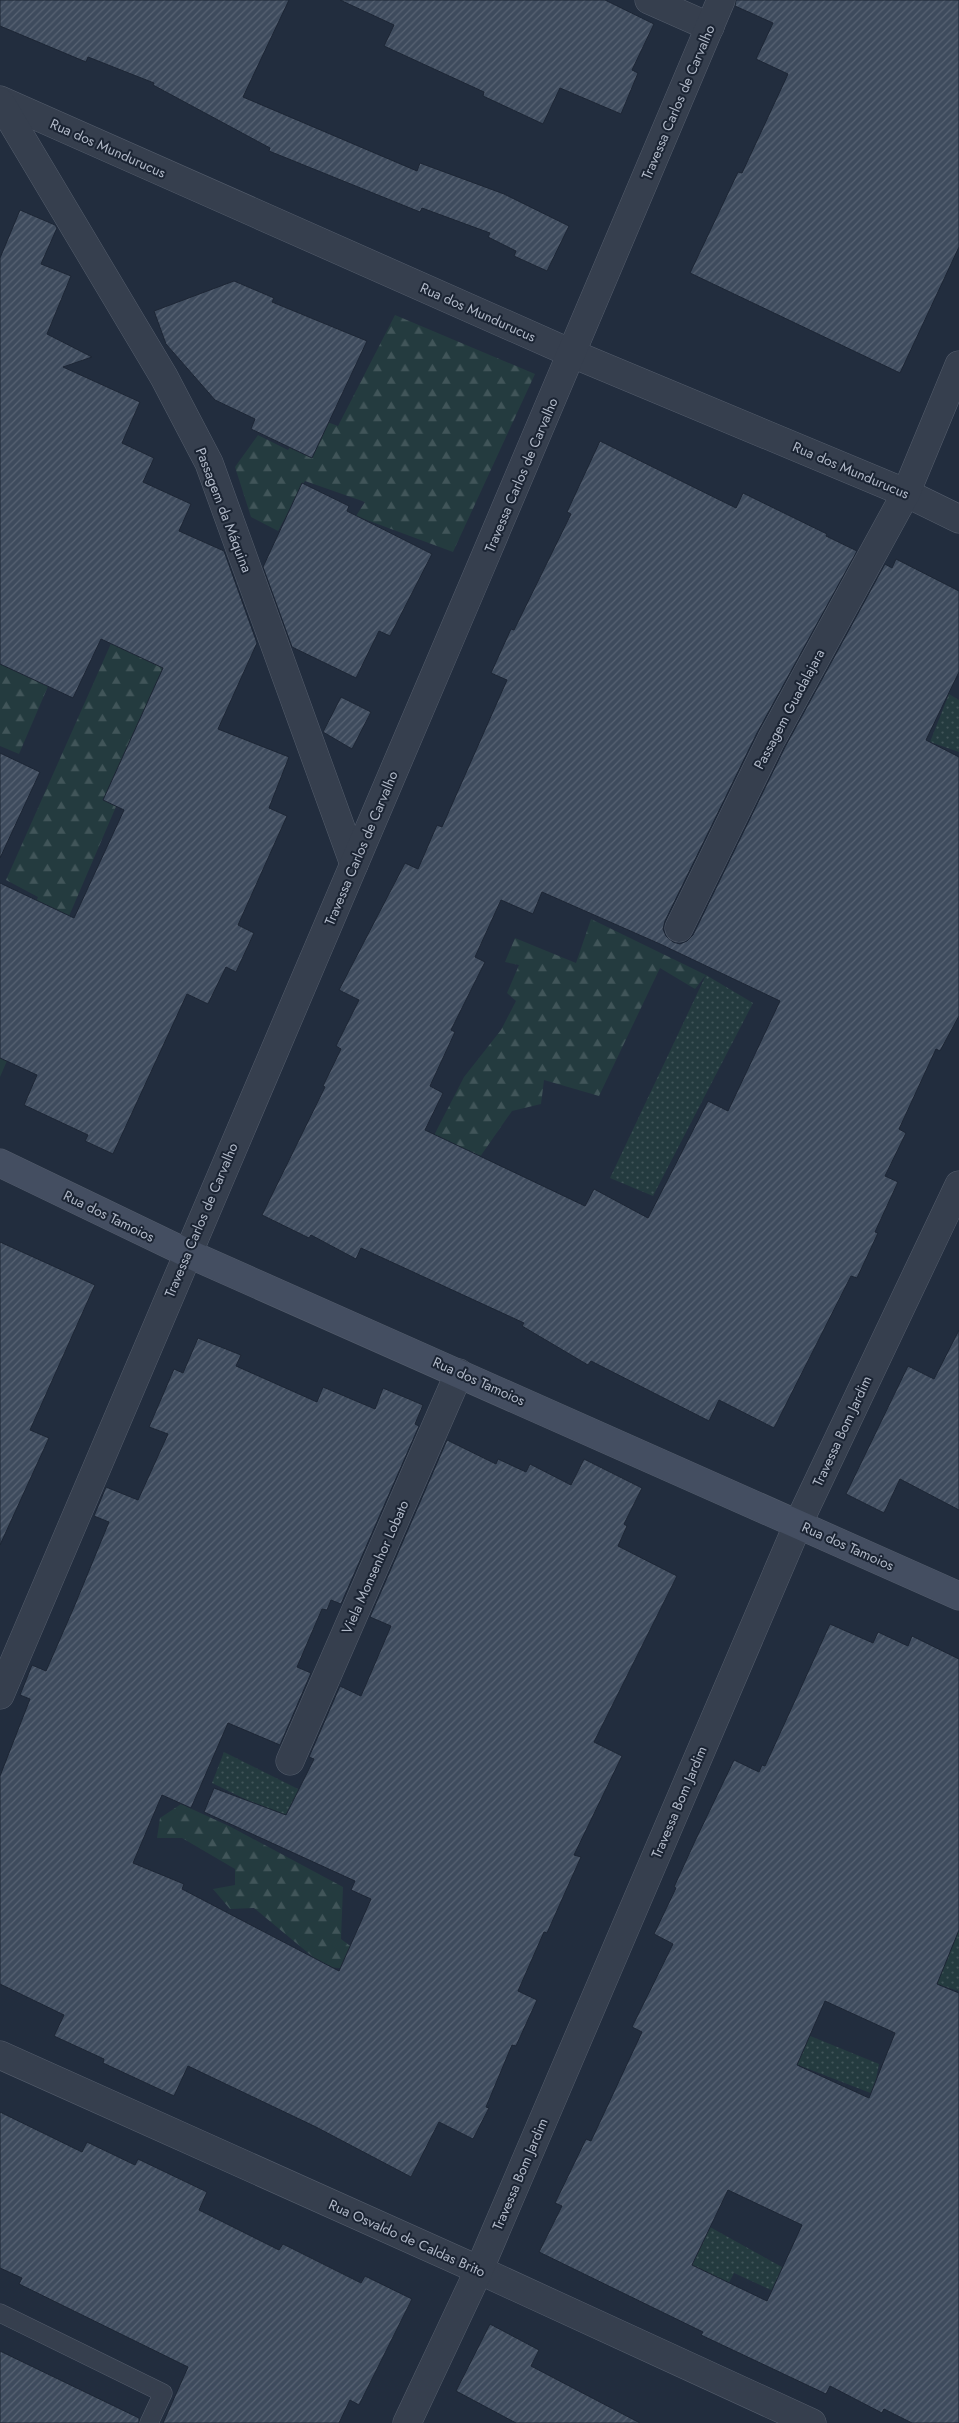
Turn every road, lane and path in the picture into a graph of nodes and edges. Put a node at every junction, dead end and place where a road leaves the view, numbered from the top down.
1 (649, 0) edge
2 (721, 0) edge
3 (710, 27) junction
4 (0, 101) edge
5 (573, 354) junction
6 (959, 365) edge
7 (906, 493) junction
8 (959, 519) edge
9 (354, 864) junction
10 (679, 928) dead end
11 (0, 1163) edge
12 (959, 1185) edge
13 (187, 1253) junction
14 (459, 1373) junction
15 (798, 1524) junction
16 (959, 1596) edge
17 (0, 1695) edge
18 (290, 1761) dead end
19 (0, 2055) edge
20 (479, 2270) junction
21 (0, 2313) edge
22 (149, 2423) edge
23 (407, 2423) edge
24 (812, 2423) edge

1 - 3 street
2 - 3 street, Travessa Carlos de Carvalho
3 - 5 street, Travessa Carlos de Carvalho
4 - 5 street, Rua dos Mundurucus
4 - 9 street, Passagem da Máquina
5 - 7 street, Rua dos Mundurucus
5 - 9 street, Travessa Carlos de Carvalho
6 - 7 street, Passagem Guadalajara
7 - 8 street, Rua dos Mundurucus
7 - 10 street, Passagem Guadalajara
9 - 13 street, Travessa Carlos de Carvalho
11 - 13 street, Rua dos Tamoios
12 - 15 street, Travessa Bom Jardim
13 - 14 street, Rua dos Tamoios
13 - 17 street, Travessa Carlos de Carvalho
14 - 15 street, Rua dos Tamoios
14 - 18 street, Viela Monsenhor Lobato
15 - 16 street, Rua dos Tamoios
15 - 20 street, Travessa Bom Jardim
19 - 20 street, Rua Osvaldo de Caldas Brito
20 - 23 street, Travessa Bom Jardim
20 - 24 street, Rua Osvaldo de Caldas Brito
21 - 22 lane

